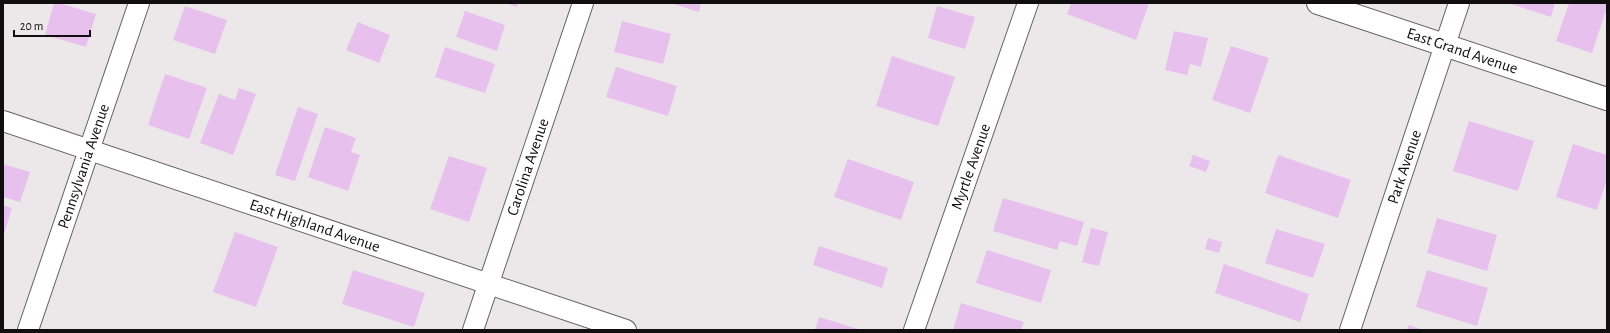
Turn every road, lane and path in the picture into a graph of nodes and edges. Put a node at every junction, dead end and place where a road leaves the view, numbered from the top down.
1 (139, 3) edge
2 (583, 3) edge
3 (1028, 3) edge
4 (1318, 3) edge
5 (1459, 3) edge
6 (1445, 45) junction
7 (1607, 99) edge
8 (3, 121) edge
9 (89, 150) junction
10 (489, 283) junction
11 (28, 330) edge
12 (472, 330) edge
13 (626, 330) edge
14 (914, 330) edge
15 (1350, 330) edge

1 - 9 street, Pennsylvania Avenue
2 - 10 street, Carolina Avenue
3 - 14 street, Myrtle Avenue
4 - 6 main road, East Grand Avenue
5 - 6 street, Park Avenue
6 - 7 main road, East Grand Avenue
6 - 15 street, Park Avenue
8 - 9 street, East Highland Avenue
9 - 10 street, East Highland Avenue
9 - 11 street, Pennsylvania Avenue
10 - 12 street, Carolina Avenue
10 - 13 street, East Highland Avenue

